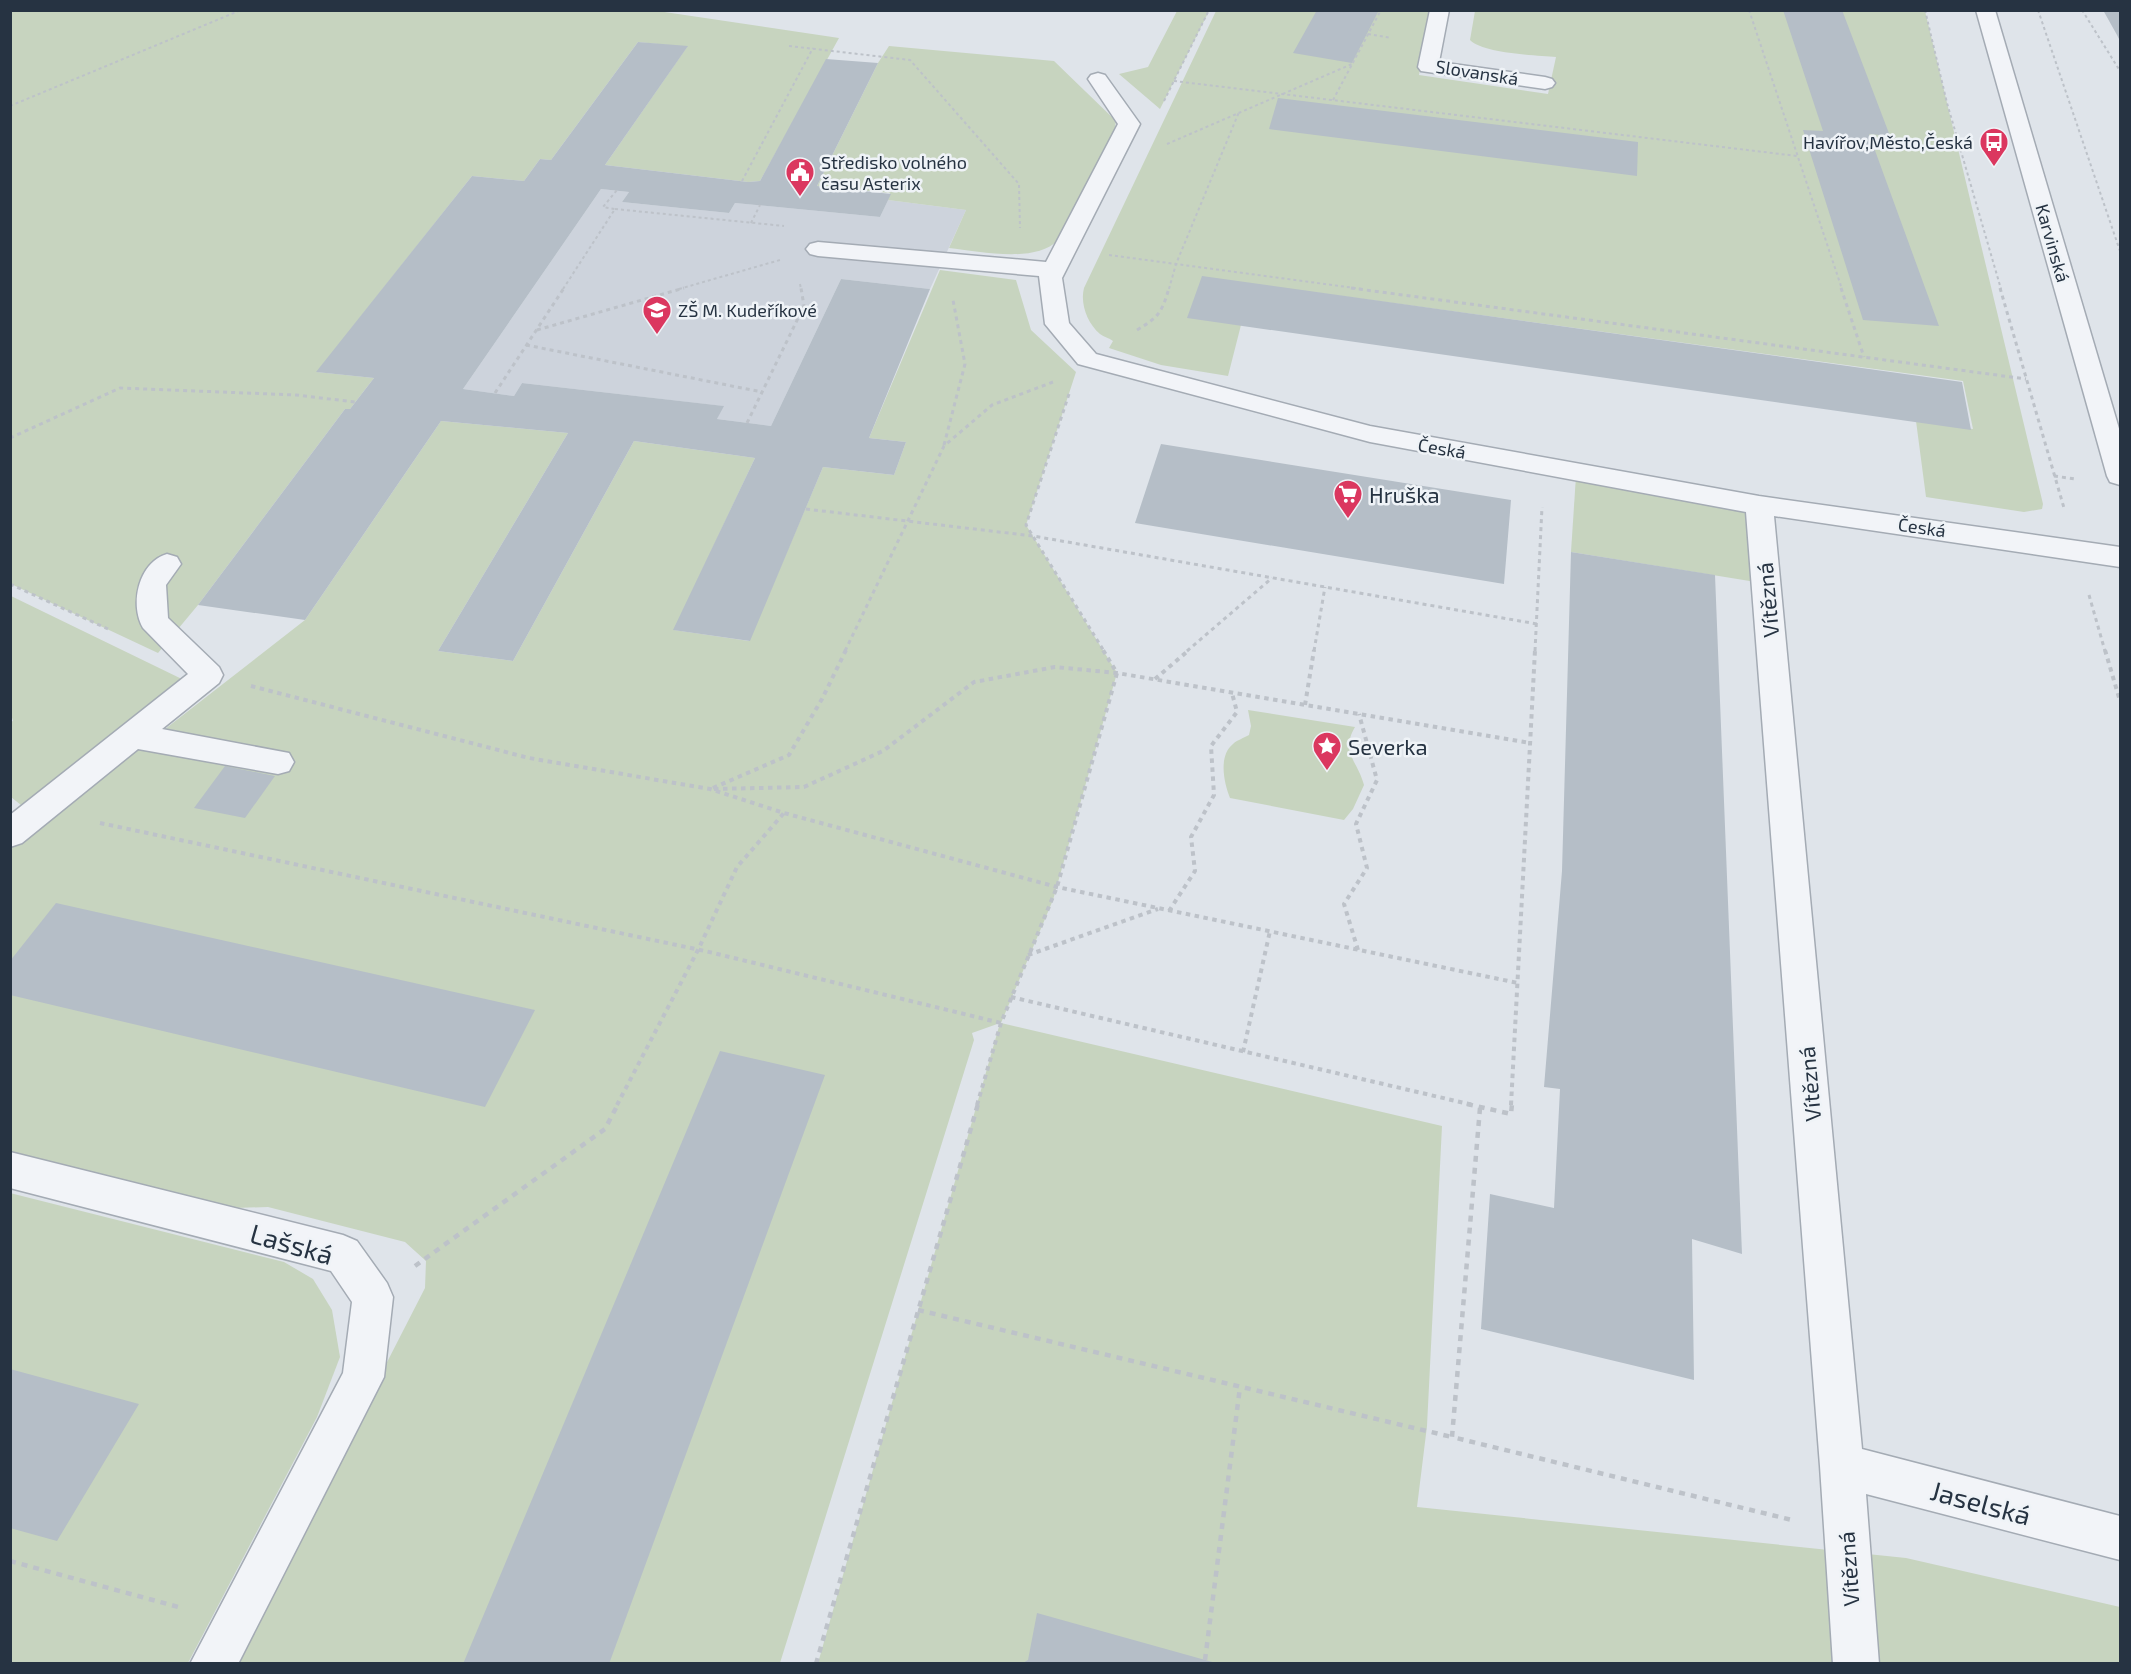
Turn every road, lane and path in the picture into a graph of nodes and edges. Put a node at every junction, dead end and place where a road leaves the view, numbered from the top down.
1 (241, 10) edge
2 (1381, 10) edge
3 (1440, 10) edge
4 (1749, 10) edge
5 (1925, 10) edge
6 (1985, 10) edge
7 (2038, 10) edge
8 (2082, 10) edge
9 (789, 46) dead end
10 (813, 48) junction
11 (1352, 64) junction
12 (2121, 71) edge
13 (1098, 79) dead end
14 (1174, 81) dead end
15 (1545, 83) dead end
16 (1280, 94) junction
17 (1333, 100) junction
18 (10, 106) edge
19 (1239, 112) junction
20 (1167, 144) dead end
21 (1797, 156) junction
22 (742, 181) dead end
23 (617, 190) dead end
24 (760, 205) dead end
25 (615, 209) junction
26 (751, 223) junction
27 (818, 249) junction
28 (2121, 252) edge
29 (1101, 254) dead end
30 (946, 261) junction
31 (1176, 264) junction
32 (1020, 267) junction
33 (1054, 270) junction
34 (537, 330) junction
35 (1133, 333) dead end
36 (526, 345) junction
37 (1864, 357) junction
38 (1082, 366) junction
39 (2026, 379) junction
40 (762, 392) junction
41 (495, 393) dead end
42 (356, 402) dead end
43 (747, 423) dead end
44 (10, 438) edge
45 (944, 446) junction
46 (1544, 466) junction
47 (2121, 476) edge
48 (1759, 505) junction
49 (806, 508) dead end
50 (909, 520) junction
51 (1033, 536) junction
52 (2076, 550) junction
53 (2121, 557) edge
54 (167, 564) dead end
55 (1272, 578) junction
56 (1325, 587) junction
57 (1536, 624) junction
58 (1117, 673) junction
59 (208, 675) junction
60 (1155, 680) junction
61 (1232, 693) junction
62 (2121, 701) edge
63 (1305, 705) junction
64 (1359, 714) junction
65 (133, 736) junction
66 (1530, 743) junction
67 (278, 762) dead end
68 (710, 789) junction
69 (39, 812) junction
70 (784, 813) junction
71 (10, 834) edge
72 (1057, 887) junction
73 (1159, 909) junction
74 (1169, 911) junction
75 (1270, 931) junction
76 (698, 950) junction
77 (1359, 950) junction
78 (1028, 955) junction
79 (1518, 983) junction
80 (1011, 997) junction
81 (1001, 1023) junction
82 (1243, 1052) junction
83 (1480, 1108) junction
84 (10, 1170) edge
85 (373, 1297) junction
86 (918, 1310) junction
87 (1240, 1387) junction
88 (1452, 1437) junction
89 (1842, 1466) junction
90 (1845, 1532) junction
91 (2121, 1538) edge
92 (10, 1561) edge
93 (234, 1622) junction
94 (1206, 1660) dead end
95 (213, 1664) edge
96 (816, 1664) edge
97 (1856, 1664) edge

1 - 18 path
2 - 11 path
3 - 15 street, Slovanská
4 - 21 path
5 - 39 path
6 - 47 street, Karvinská
7 - 28 path
8 - 12 path
9 - 10 path
10 - 22 path
10 - 32 path
11 - 16 path
11 - 17 path
13 - 33 street
14 - 16 path
16 - 17 path
16 - 19 path
17 - 21 path
19 - 20 path
19 - 31 path
21 - 37 path
23 - 25 path
24 - 26 path
25 - 26 path
25 - 34 path
26 - 27 path
27 - 30 street
27 - 34 path
27 - 40 path
29 - 31 path
30 - 32 street
30 - 45 path
31 - 35 path
31 - 37 path
32 - 33 street
33 - 38 street
34 - 36 path
36 - 40 path
36 - 41 path
37 - 39 path
38 - 45 path
38 - 46 street, Česká
38 - 51 path
39 - 52 path
40 - 43 path
42 - 44 path
45 - 50 path
46 - 48 street, Česká
46 - 57 path
48 - 52 street, Česká
48 - 89 street, Vítězná
49 - 50 path
50 - 51 path
50 - 68 path
51 - 55 path
51 - 58 path
52 - 53 street, Česká
52 - 62 path
54 - 59 street
55 - 56 path
55 - 60 path
56 - 57 path
56 - 63 path
57 - 66 path
58 - 60 path
58 - 68 path
58 - 72 path
59 - 65 street
59 - 68 path
60 - 61 path
61 - 63 path
61 - 74 path
63 - 64 path
64 - 66 path
64 - 77 path
65 - 67 street
65 - 69 street
66 - 79 path
68 - 70 path
69 - 71 street
69 - 76 path
70 - 72 path
70 - 76 path
72 - 73 path
72 - 78 path
73 - 74 path
73 - 78 path
74 - 75 path
75 - 77 path
75 - 82 path
76 - 81 path
76 - 85 path
77 - 79 path
78 - 80 path
79 - 83 path
80 - 81 path
80 - 82 path
81 - 86 path
82 - 83 path
83 - 88 path
84 - 85 street, Lašská
85 - 93 street
86 - 87 path
86 - 96 path
87 - 88 path
87 - 94 path
88 - 90 path
89 - 90 street, Vítězná
89 - 91 street, Jaselská
90 - 97 street, Vítězná
92 - 93 path
93 - 95 street

